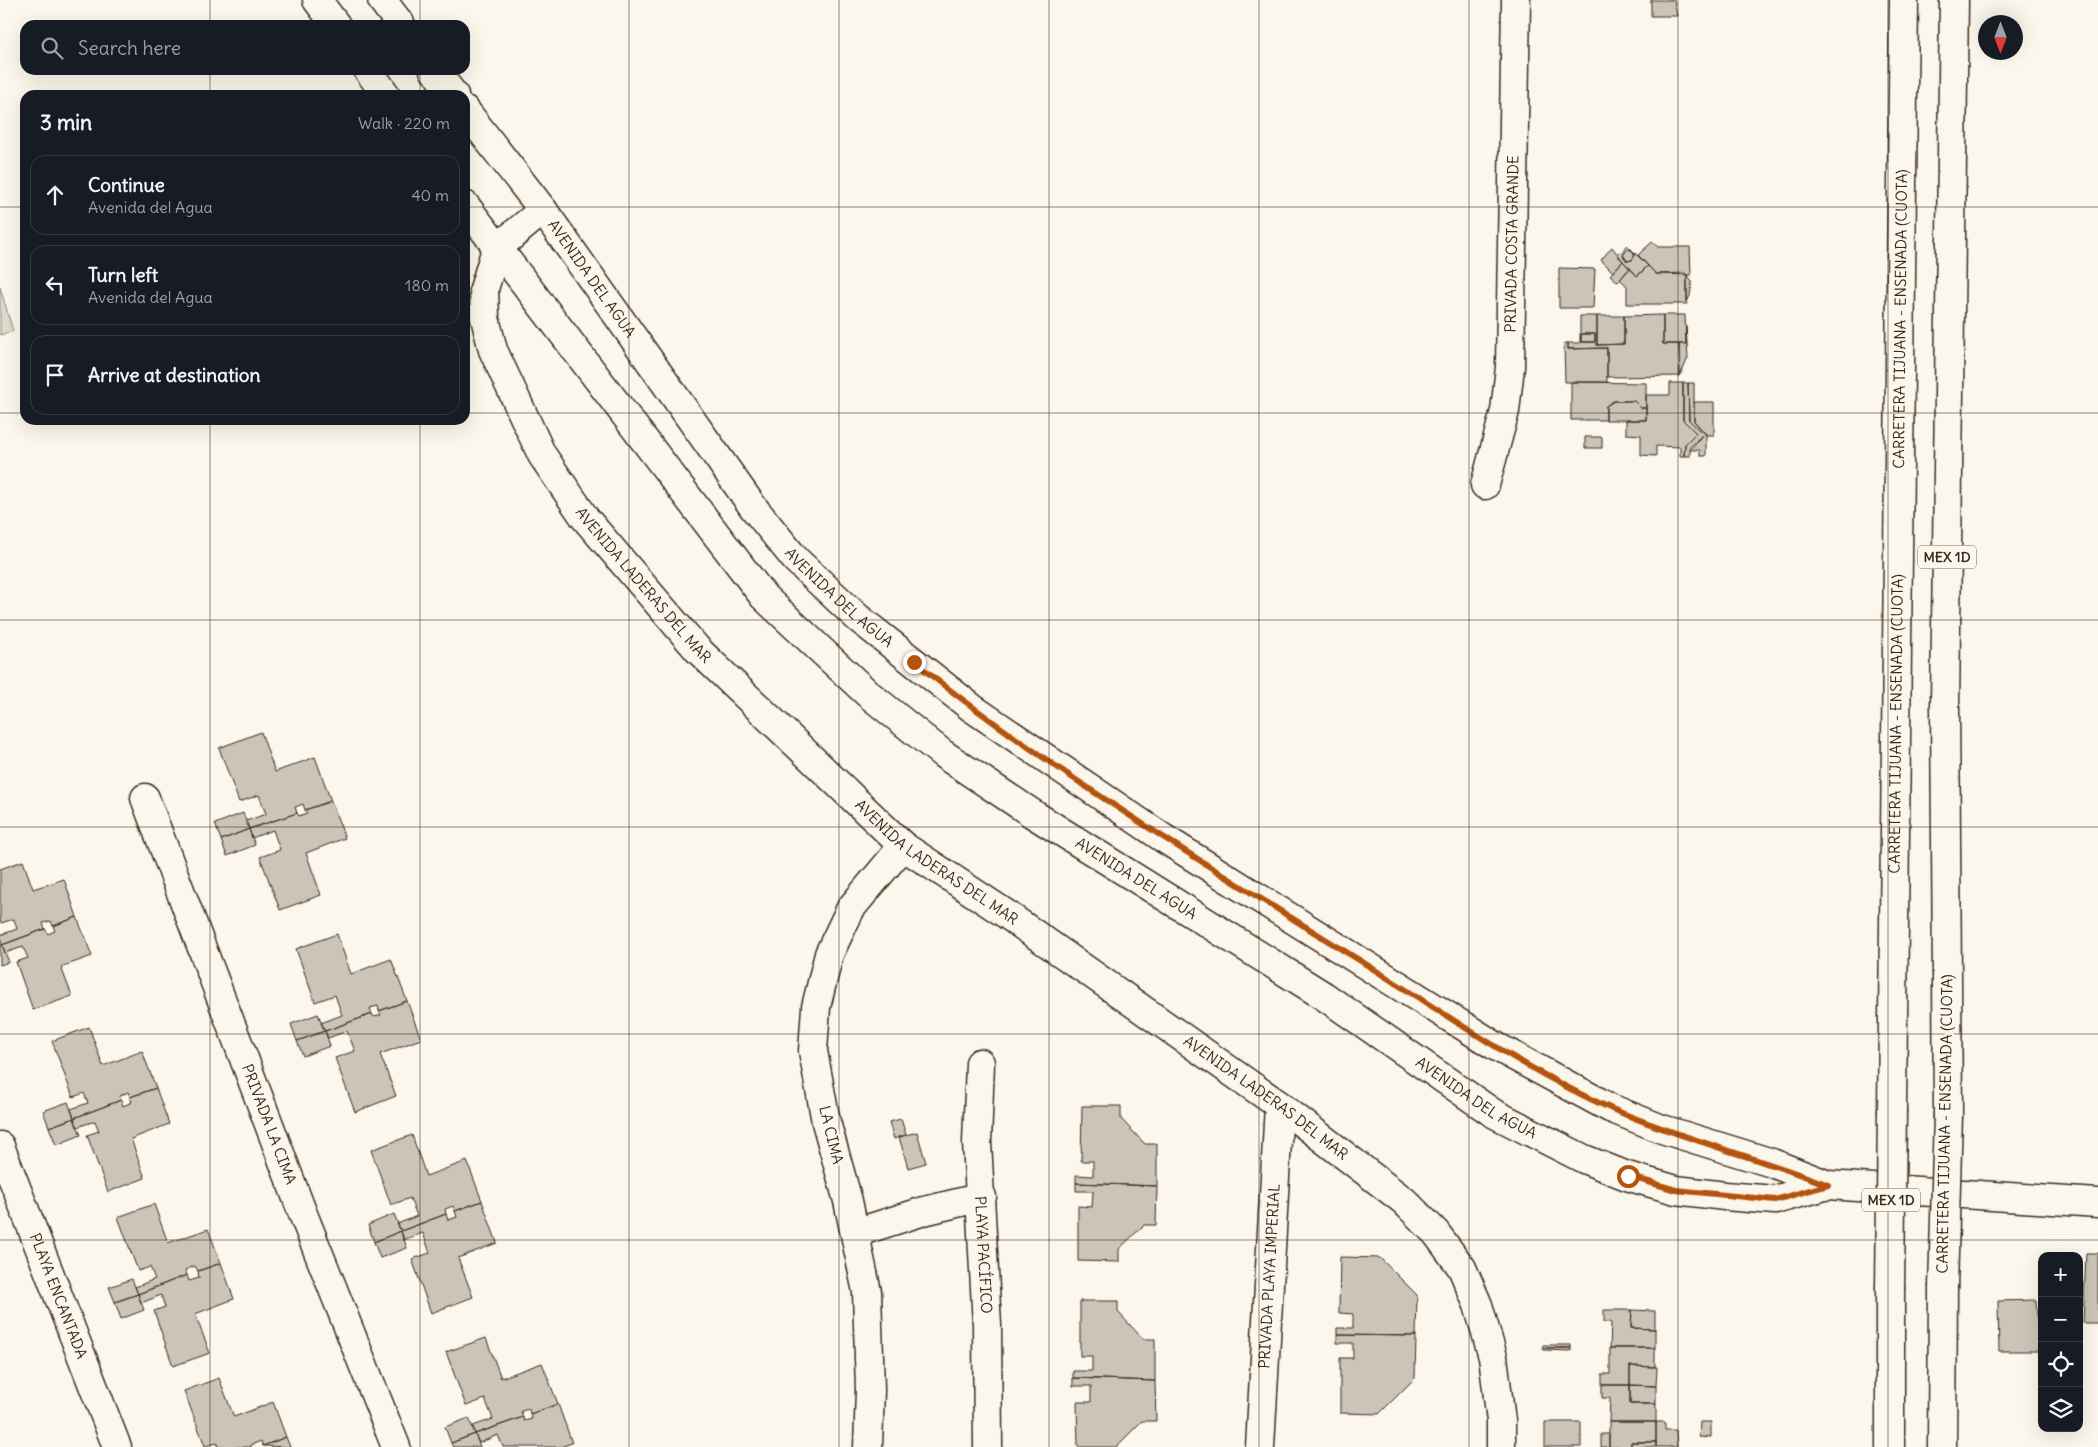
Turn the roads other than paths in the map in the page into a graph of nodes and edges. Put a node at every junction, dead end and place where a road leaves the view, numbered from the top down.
1 (318, 0) edge
2 (382, 0) edge
3 (1516, 0) edge
4 (1904, 0) edge
5 (1954, 0) edge
6 (332, 20) edge
7 (397, 20) edge
8 (372, 75) edge
9 (438, 75) edge
10 (382, 90) edge
11 (450, 90) edge
12 (470, 116) edge
13 (543, 210) junction
14 (470, 212) edge
15 (496, 249) junction
16 (1485, 485) dead end
17 (145, 798) dead end
18 (903, 846) junction
19 (980, 1063) dead end
20 (1279, 1105) junction
21 (0, 1146) edge
22 (1828, 1185) junction
23 (982, 1197) junction
24 (2098, 1204) edge
25 (855, 1233) junction
26 (117, 1447) edge
27 (396, 1447) edge
28 (868, 1447) edge
29 (988, 1447) edge
30 (1260, 1447) edge
31 (1501, 1447) edge
32 (1890, 1447) edge
33 (1942, 1447) edge

1 - 6 main road
2 - 7 main road
3 - 16 main road, PRIVADA COSTA GRANDE
4 - 32 main road, CARRETERA TIJUANA - ENSENADA (CUOTA) / MEX 1D, bridge
5 - 33 main road, CARRETERA TIJUANA - ENSENADA (CUOTA) / MEX 1D, bridge
8 - 10 main road
9 - 11 main road
12 - 13 main road, AVENIDA DEL AGUA
13 - 15 main road
13 - 22 main road, AVENIDA DEL AGUA
14 - 15 main road, AVENIDA DEL AGUA
15 - 18 main road, AVENIDA LADERAS DEL MAR
15 - 22 main road, AVENIDA DEL AGUA
17 - 27 main road, PRIVADA LA CIMA
18 - 20 main road, AVENIDA LADERAS DEL MAR
18 - 25 main road, LA CIMA
19 - 23 main road, PLAYA PACÍFICO
20 - 30 main road, PRIVADA PLAYA IMPERIAL
20 - 31 main road, AVENIDA LADERAS DEL MAR
21 - 26 main road, PLAYA ENCANTADA
22 - 24 main road, AVENIDA DEL AGUA
23 - 25 main road
23 - 29 main road, PLAYA PACÍFICO
25 - 28 main road, LA CIMA

